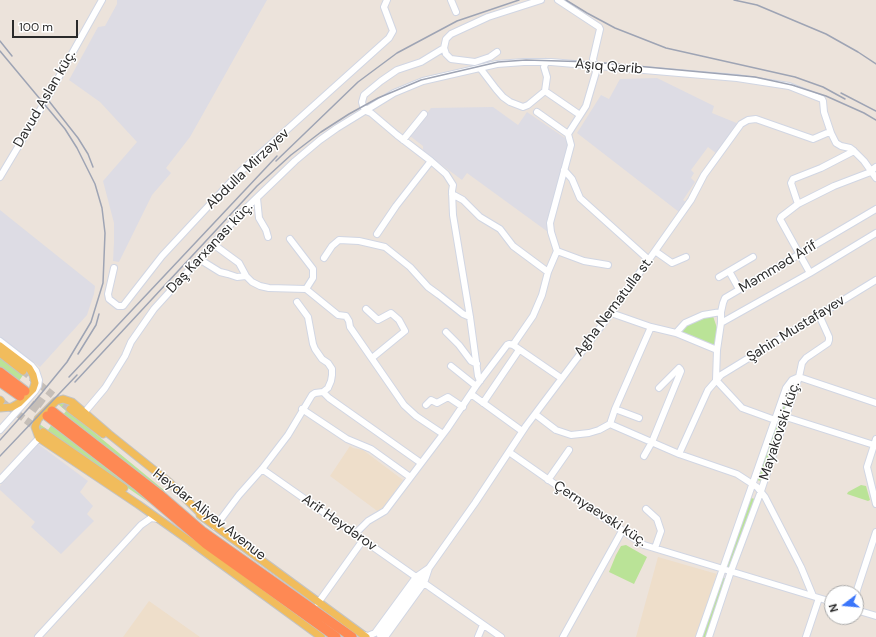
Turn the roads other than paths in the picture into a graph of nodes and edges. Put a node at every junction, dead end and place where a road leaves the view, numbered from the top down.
1 (102, 0) edge
2 (387, 0) edge
3 (451, 0) edge
4 (541, 0) edge
5 (558, 0) edge
6 (456, 12) dead end
7 (444, 48) junction
8 (497, 52) dead end
9 (546, 62) junction
10 (595, 65) junction
11 (480, 68) junction
12 (545, 91) junction
13 (366, 111) junction
14 (537, 112) dead end
15 (424, 114) dead end
16 (580, 115) junction
17 (831, 133) junction
18 (568, 134) junction
19 (403, 140) junction
20 (854, 151) junction
21 (431, 161) junction
22 (874, 169) edge
23 (564, 170) junction
24 (0, 177) edge
25 (876, 178) edge
26 (452, 194) junction
27 (258, 198) junction
28 (798, 204) junction
29 (876, 209) edge
30 (876, 233) edge
31 (377, 234) dead end
32 (268, 237) dead end
33 (290, 239) dead end
34 (213, 244) junction
35 (557, 251) junction
36 (655, 251) junction
37 (798, 254) junction
38 (686, 257) dead end
39 (753, 257) dead end
40 (324, 258) dead end
41 (199, 259) junction
42 (649, 260) junction
43 (608, 265) dead end
44 (114, 268) dead end
45 (728, 271) junction
46 (548, 272) junction
47 (810, 273) junction
48 (246, 276) junction
49 (719, 277) dead end
50 (876, 280) edge
51 (306, 289) junction
52 (739, 289) junction
53 (297, 302) dead end
54 (366, 309) dead end
55 (721, 312) junction
56 (611, 313) junction
57 (819, 315) junction
58 (470, 317) junction
59 (721, 323) junction
60 (651, 327) junction
61 (446, 332) dead end
62 (676, 333) junction
63 (0, 341) edge
64 (0, 346) edge
65 (513, 346) junction
66 (519, 350) junction
67 (717, 350) junction
68 (0, 353) edge
69 (372, 358) junction
70 (477, 364) junction
71 (451, 366) dead end
72 (23, 371) tunnel mouth
73 (0, 372) edge
74 (799, 377) junction
75 (561, 378) junction
76 (716, 380) junction
77 (480, 381) junction
78 (0, 382) edge
79 (476, 386) junction
80 (658, 388) dead end
81 (323, 392) junction
82 (471, 394) junction
83 (0, 403) edge
84 (483, 403) junction
85 (876, 403) edge
86 (426, 405) dead end
87 (463, 407) junction
88 (70, 409) tunnel mouth
89 (302, 409) junction
90 (615, 409) junction
91 (84, 413) junction
92 (534, 414) junction
93 (786, 417) junction
94 (639, 418) dead end
95 (774, 420) junction
96 (610, 424) junction
97 (0, 430) edge
98 (522, 431) junction
99 (443, 434) junction
100 (41, 435) junction
101 (652, 442) junction
102 (875, 442) edge
103 (570, 450) dead end
104 (509, 452) junction
105 (679, 454) junction
106 (644, 456) dead end
107 (876, 458) edge
108 (869, 461) junction
109 (421, 463) junction
110 (262, 468) junction
111 (410, 477) junction
112 (0, 480) edge
113 (548, 480) junction
114 (753, 484) junction
115 (761, 491) junction
116 (876, 504) edge
117 (139, 505) junction
118 (646, 509) dead end
119 (204, 517) junction
120 (159, 519) junction
121 (141, 525) junction
122 (215, 527) junction
123 (622, 531) junction
124 (876, 532) edge
125 (355, 534) junction
126 (363, 540) junction
127 (194, 544) junction
128 (655, 548) junction
129 (428, 568) junction
130 (722, 568) junction
131 (731, 571) junction
132 (416, 577) junction
133 (424, 583) junction
134 (859, 585) edge
135 (816, 597) junction
136 (824, 600) edge
137 (318, 603) junction
138 (864, 612) edge
139 (876, 616) edge
140 (483, 626) junction
141 (364, 636) edge
142 (383, 636) edge
143 (38, 637) edge
144 (321, 637) edge
145 (336, 637) edge
146 (352, 637) edge
147 (478, 637) edge
148 (501, 637) edge
149 (563, 637) edge
150 (699, 637) edge
151 (709, 637) edge
152 (806, 637) edge

1 - 24 street, Davud Aslan küç.
2 - 44 street, Abdulla Mirzəyev
3 - 6 street
4 - 7 street
5 - 10 street
7 - 8 street
7 - 13 street
9 - 10 street, Aşıq Qərib
9 - 11 street, Aşıq Qərib
9 - 12 street
10 - 16 street
10 - 17 street, Aşıq Qərib
11 - 12 street
11 - 13 street, Aşıq Qərib
12 - 16 street
13 - 19 street
13 - 27 street, Daş Karxanası küç.
14 - 18 street
15 - 19 street
16 - 18 street
17 - 20 street
17 - 36 street, Agha Nematulla st.
18 - 23 street
19 - 21 street
20 - 22 street
20 - 28 street
21 - 26 street
21 - 31 street
22 - 25 street
22 - 28 street
23 - 35 street
23 - 42 street
26 - 46 street
26 - 58 street
27 - 32 street
27 - 34 street, Daş Karxanası küç.
28 - 37 street
29 - 37 street, Məmməd Arif
30 - 47 street
33 - 51 street
34 - 41 street, Daş Karxanası küç.
34 - 48 street
35 - 43 street
35 - 46 street
36 - 38 street
36 - 42 street, Agha Nematulla st.
37 - 47 street
37 - 52 street, Məmməd Arif
39 - 45 street
40 - 58 street
41 - 48 street
41 - 91 street, Daş Karxanası küç.
42 - 56 street, Agha Nematulla st.
45 - 49 street
45 - 52 street
46 - 65 street
47 - 59 street
48 - 51 street
50 - 57 street, Şahin Mustafayev
51 - 69 street
52 - 55 street, Məmməd Arif
53 - 81 street
54 - 69 street
55 - 59 street, Məmməd Arif
55 - 62 street
56 - 60 street
56 - 75 street, Agha Nematulla st.
57 - 74 street
57 - 76 street, Şahin Mustafayev
58 - 70 street
59 - 67 street, Məmməd Arif
60 - 62 street
60 - 90 street
61 - 70 street
62 - 67 street
63 - 97 street
64 - 83 main road
65 - 66 street
65 - 77 street
66 - 75 street
66 - 84 street
67 - 76 street
68 - 72 main road
69 - 99 street
70 - 77 street
71 - 79 street
73 - 78 highway
74 - 85 street
74 - 93 street, Mayakovski küç.
74 - 95 street, Mayakovski küç.
75 - 92 street, Agha Nematulla st.
76 - 95 street
76 - 105 street, Şahin Mustafayev
77 - 79 street
79 - 82 street
80 - 101 street
81 - 89 street
81 - 109 street
82 - 84 street
82 - 87 street
84 - 98 street
86 - 87 street
87 - 99 street
88 - 119 main road
89 - 110 street
89 - 111 street
90 - 94 street
90 - 96 street
91 - 100 main road
91 - 119 main road
92 - 96 street
92 - 98 street, Agha Nematulla st.
93 - 102 street
93 - 115 street, Mayakovski küç.
95 - 114 street, Mayakovski küç.
96 - 101 street
98 - 104 street, Agha Nematulla st.
99 - 109 street
100 - 112 street
100 - 117 main road
100 - 127 main road
101 - 105 street
101 - 106 street
102 - 108 street
103 - 113 street
104 - 113 street, Çernyaevski küç.
104 - 129 street, Agha Nematulla st.
105 - 114 street
107 - 108 street
108 - 116 street
109 - 111 street
110 - 122 street
110 - 125 street, Arif Heydərov
111 - 125 street
113 - 123 street, Çernyaevski küç.
114 - 115 street
114 - 130 street, Mayakovski küç.
115 - 131 street, Mayakovski küç.
115 - 135 street
117 - 120 main road
117 - 121 street
118 - 128 street
119 - 122 main road
120 - 121 street
120 - 127 main road
121 - 143 street
122 - 137 main road
123 - 128 street, Çernyaevski küç.
123 - 149 street
124 - 134 street
125 - 126 street, Arif Heydərov
126 - 132 street, Arif Heydərov
126 - 137 street
127 - 144 main road
128 - 130 street, Çernyaevski küç.
129 - 132 street, Agha Nematulla st.
129 - 133 street, Agha Nematulla st.
129 - 142 street
130 - 131 street, Çernyaevski küç.
130 - 150 street, Mayakovski küç.
131 - 135 street, Çernyaevski küç.
131 - 151 street, Mayakovski küç.
132 - 141 street, Agha Nematulla st.
133 - 140 street
133 - 142 street
135 - 136 street, Çernyaevski küç.
135 - 152 street
137 - 141 main road
138 - 139 street
140 - 147 street
140 - 148 street
145 - 146 highway, Heydar Aliyev Avenue

